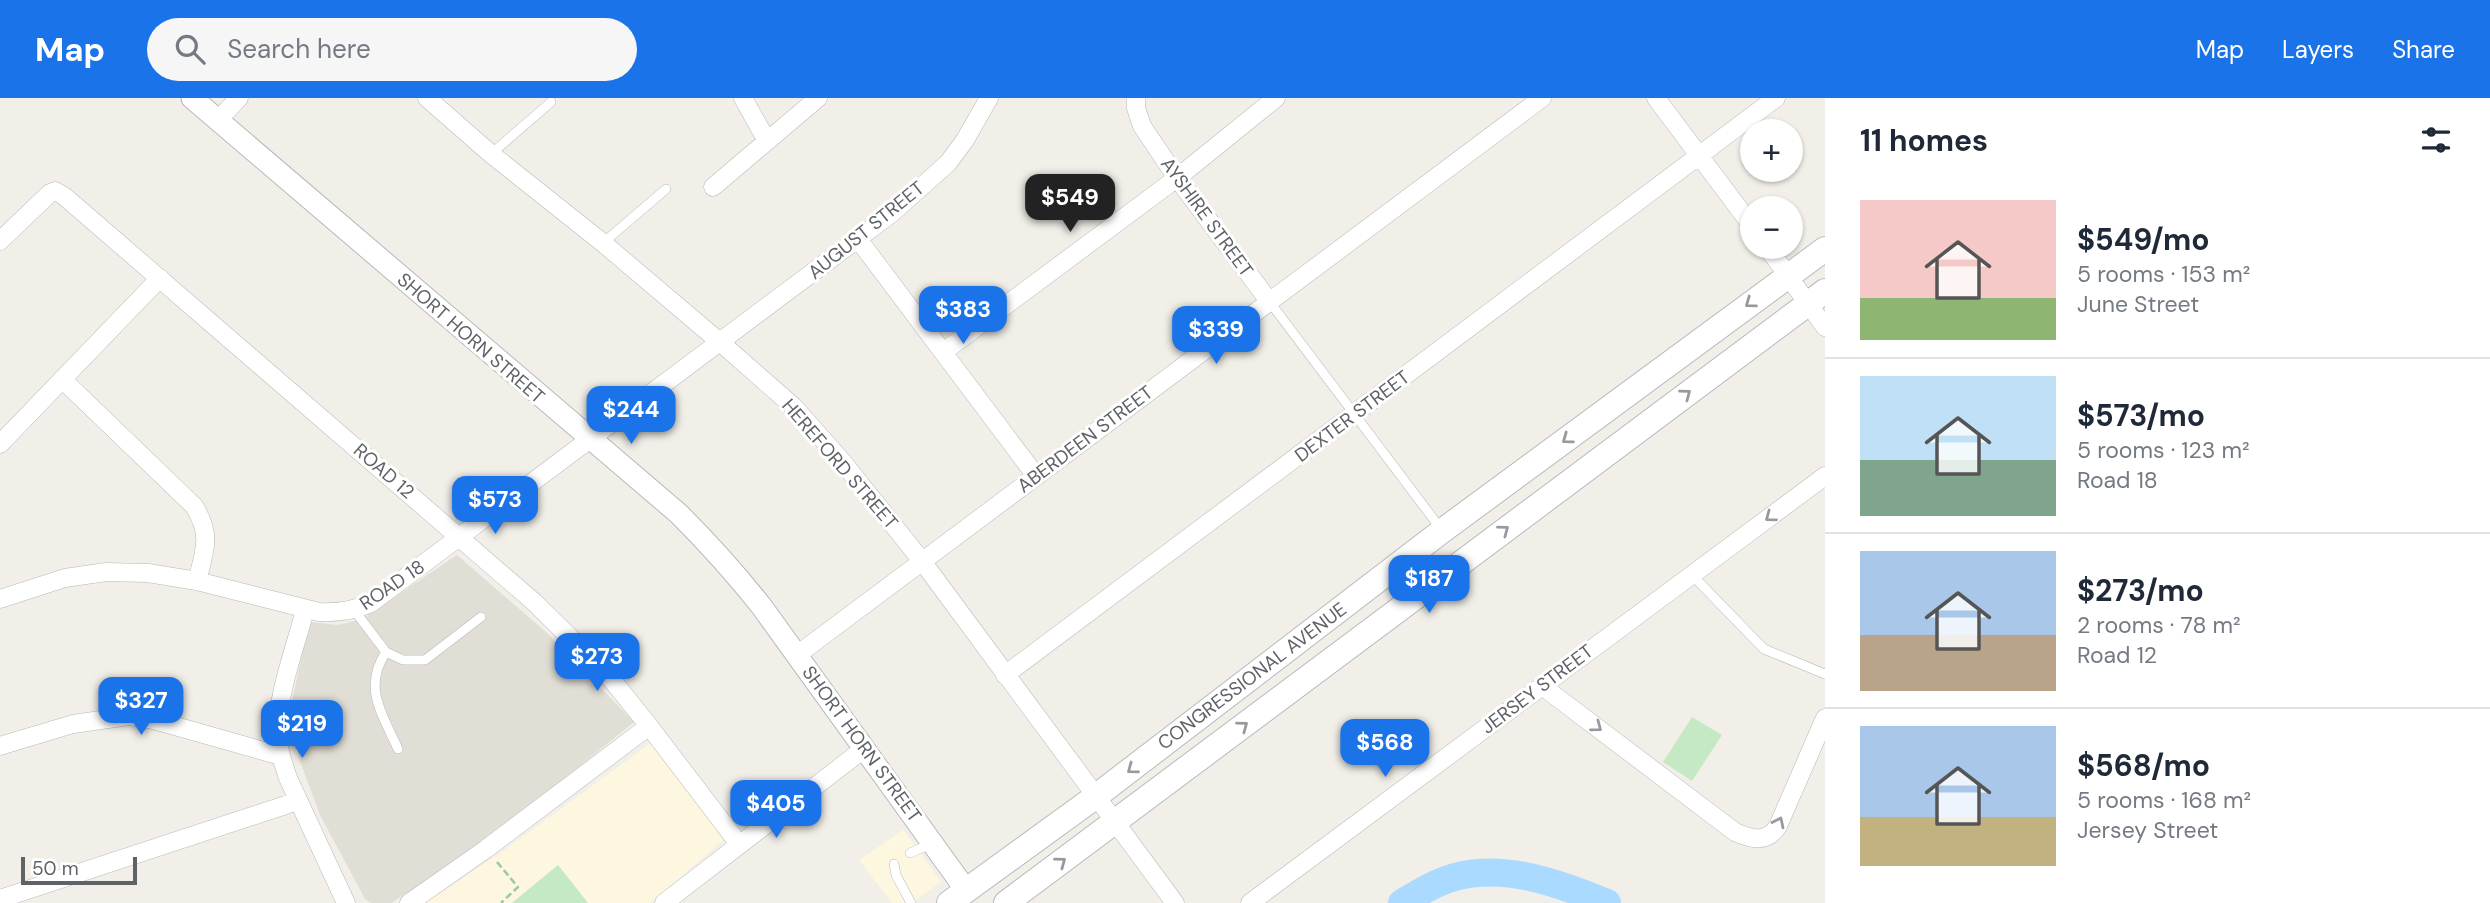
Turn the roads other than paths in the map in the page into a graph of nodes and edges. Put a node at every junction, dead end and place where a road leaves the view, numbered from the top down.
1 (192, 98) edge
2 (239, 98) edge
3 (427, 98) edge
4 (743, 98) edge
5 (818, 98) edge
6 (989, 98) edge
7 (1136, 98) edge
8 (1276, 98) edge
9 (1542, 98) edge
10 (1656, 98) edge
11 (1776, 98) edge
12 (551, 102) dead end
13 (218, 120) junction
14 (767, 141) junction
15 (491, 154) junction
16 (1699, 156) junction
17 (1177, 178) junction
18 (713, 187) dead end
19 (666, 190) dead end
20 (1740, 210) edge
21 (858, 239) junction
22 (0, 241) edge
23 (603, 243) junction
24 (1825, 249) edge
25 (1776, 259) edge
26 (1788, 275) junction
27 (160, 278) junction
28 (1817, 297) edge
29 (1269, 302) junction
30 (1825, 327) edge
31 (721, 343) junction
32 (943, 352) junction
33 (62, 379) junction
34 (1354, 414) junction
35 (591, 440) junction
36 (0, 444) edge
37 (1036, 476) junction
38 (1825, 476) edge
39 (1442, 531) junction
40 (461, 537) junction
41 (922, 561) junction
42 (1692, 575) junction
43 (197, 581) junction
44 (0, 598) edge
45 (305, 610) junction
46 (354, 611) junction
47 (481, 617) dead end
48 (386, 652) junction
49 (797, 655) junction
50 (1825, 674) edge
51 (1005, 675) junction
52 (1542, 686) junction
53 (1825, 718) edge
54 (649, 726) junction
55 (0, 746) edge
56 (865, 748) junction
57 (398, 749) dead end
58 (281, 756) junction
59 (1095, 797) junction
60 (298, 801) junction
61 (1115, 822) junction
62 (933, 843) junction
63 (739, 844) junction
64 (910, 853) dead end
65 (894, 864) dead end
66 (958, 897) edge
67 (0, 899) edge
68 (346, 903) edge
69 (409, 903) edge
70 (664, 903) edge
71 (911, 903) edge
72 (1006, 903) edge
73 (1175, 903) edge
74 (1250, 903) edge

1 - 13 street, SHORT HORN STREET
2 - 13 street
3 - 15 street, HEREFORD STREET
4 - 14 street
5 - 14 street
6 - 21 street, AUGUST STREET
7 - 17 street, AYSHIRE STREET
8 - 17 street
9 - 29 street, ABERDEEN STREET
10 - 16 street
11 - 16 street, DEXTER STREET
12 - 15 lane
13 - 35 street, SHORT HORN STREET
14 - 18 street
15 - 23 street, HEREFORD STREET
16 - 20 street
16 - 34 street, DEXTER STREET
17 - 29 street, AYSHIRE STREET
17 - 32 street
19 - 23 lane
21 - 31 street, AUGUST STREET
21 - 32 street
22 - 27 street, ROAD 12
23 - 31 street, HEREFORD STREET
24 - 26 main road, CONGRESSIONAL AVENUE
25 - 26 street
26 - 28 street
26 -> 39 main road, CONGRESSIONAL AVENUE
27 - 33 street
27 - 40 street, ROAD 12
28 - 30 street
61 -> 28 main road, CONGRESSIONAL AVENUE
29 - 34 lane, AYSHIRE STREET
29 - 37 street, ABERDEEN STREET
31 - 35 street, ROAD 18
31 - 41 street, HEREFORD STREET
32 - 37 street
33 - 36 street
33 - 43 street
34 - 39 lane, AYSHIRE STREET
34 - 51 street, DEXTER STREET
35 - 40 street, ROAD 18
35 - 49 street, SHORT HORN STREET
37 - 41 street, ABERDEEN STREET
38 -> 42 street, JERSEY STREET
39 -> 59 main road, CONGRESSIONAL AVENUE
40 - 46 street, ROAD 18
40 - 54 street, ROAD 12
41 - 49 street, ABERDEEN STREET
41 - 51 street, HEREFORD STREET
42 - 50 lane
42 - 52 street, JERSEY STREET
43 - 44 street, ROAD 18
43 - 45 street, ROAD 18
45 - 46 street, ROAD 18
45 - 58 street
46 - 48 lane
47 - 48 lane
48 - 57 lane
49 - 56 street, SHORT HORN STREET
51 - 59 street, HEREFORD STREET
52 -> 53 street
52 - 74 street, JERSEY STREET
54 - 63 street, ROAD 12
54 - 69 street
55 - 58 street
56 - 62 street, SHORT HORN STREET
56 - 63 street
58 - 60 street
59 - 61 street, HEREFORD STREET
59 - 66 main road, CONGRESSIONAL AVENUE
60 - 67 street
60 - 68 street
72 -> 61 main road, CONGRESSIONAL AVENUE
61 - 73 street, HEREFORD STREET
62 - 64 lane
62 - 66 street, SHORT HORN STREET
63 - 70 street
65 - 71 lane

